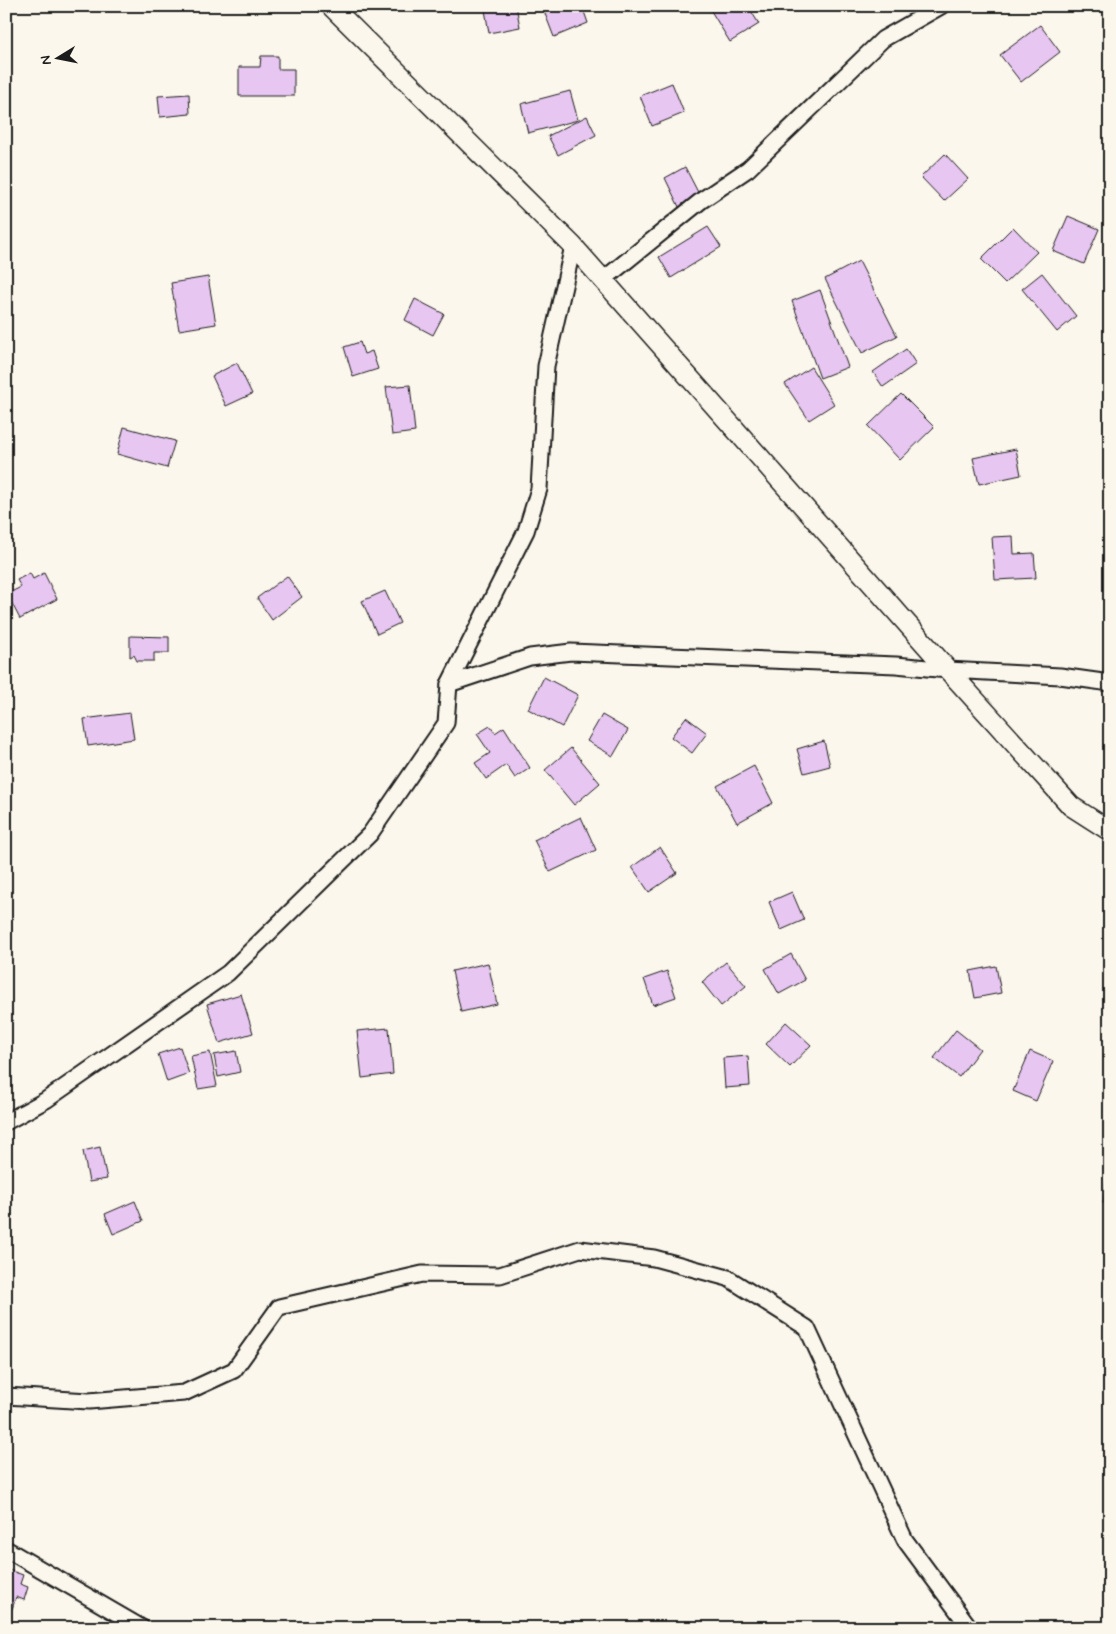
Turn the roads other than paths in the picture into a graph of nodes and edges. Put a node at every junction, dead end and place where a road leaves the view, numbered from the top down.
1 (330, 6) edge
2 (941, 6) edge
3 (573, 246) junction
4 (603, 280) junction
5 (948, 670) junction
6 (1110, 683) edge
7 (449, 684) junction
8 (1110, 830) edge
9 (6, 1122) edge
10 (6, 1396) edge
11 (6, 1549) edge
12 (142, 1628) edge
13 (970, 1628) edge

1 - 3 main road
2 - 4 street
3 - 4 main road
3 - 7 street
4 - 5 main road
5 - 6 street
5 - 7 street
5 - 8 main road
7 - 9 street
10 - 13 street
11 - 12 street

